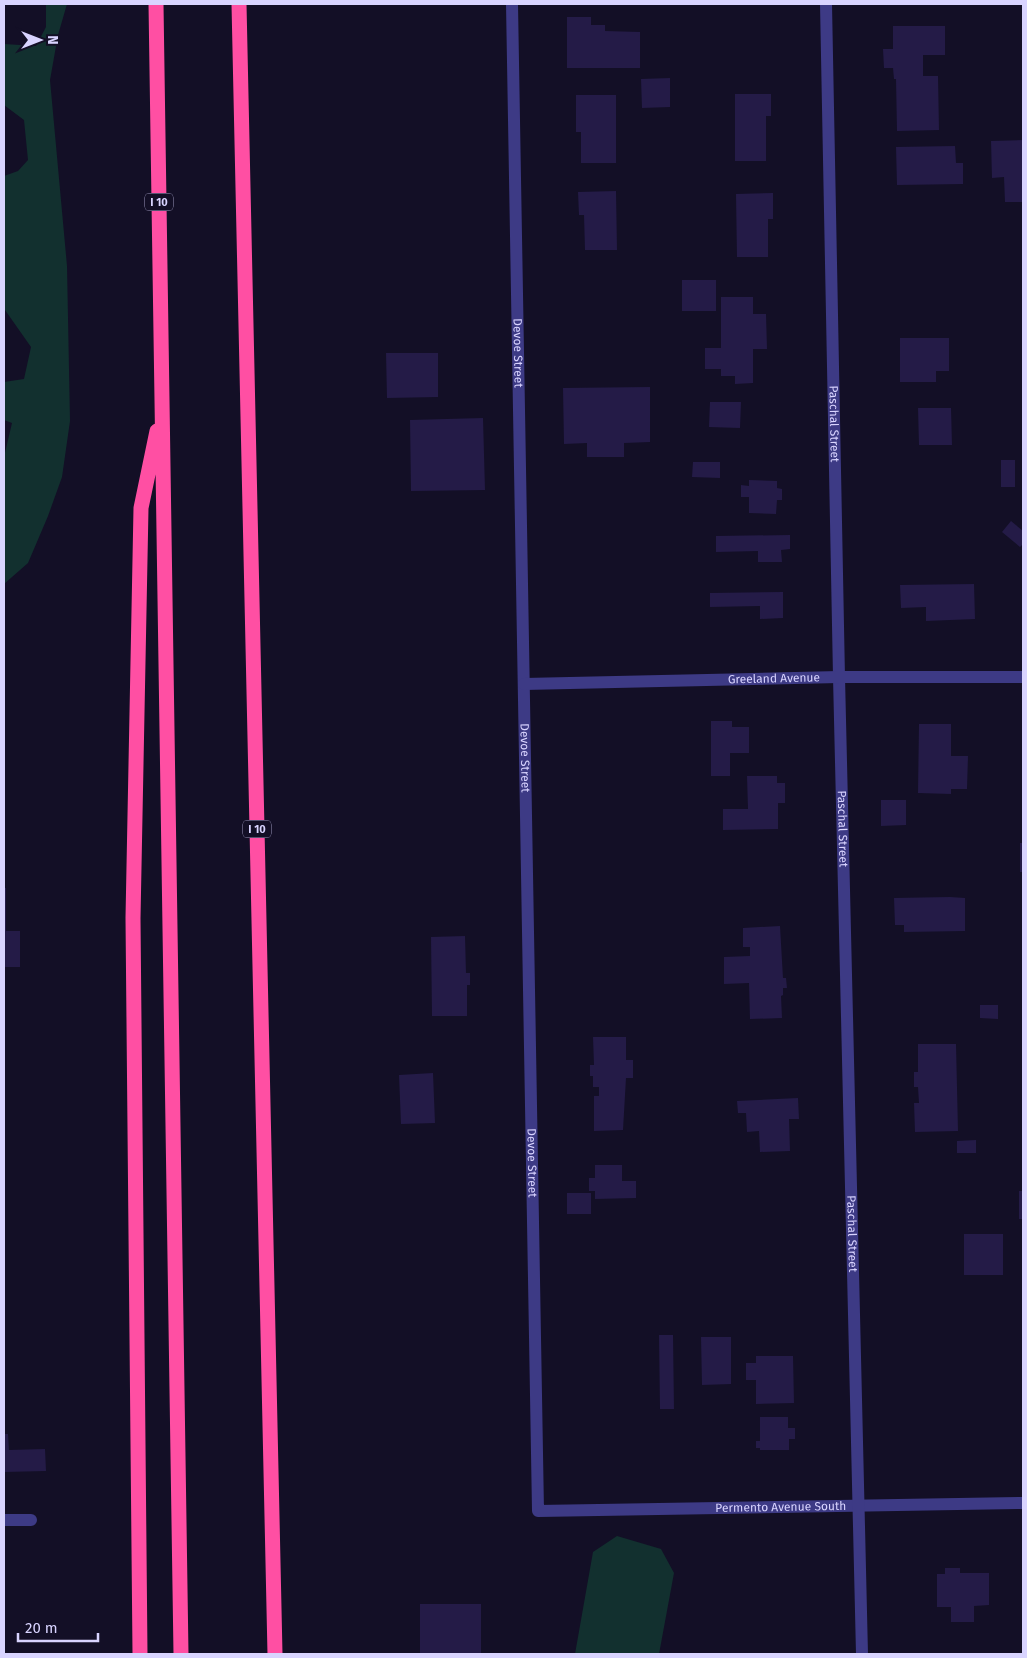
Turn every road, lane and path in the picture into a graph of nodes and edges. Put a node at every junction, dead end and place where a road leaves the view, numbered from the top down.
1 (156, 4) edge
2 (239, 4) edge
3 (512, 4) edge
4 (826, 4) edge
5 (162, 400) junction
6 (839, 677) junction
7 (1023, 677) edge
8 (524, 684) junction
9 (1023, 1503) edge
10 (860, 1505) junction
11 (538, 1511) joint
12 (4, 1520) edge
13 (31, 1520) dead end
14 (140, 1654) edge
15 (181, 1654) edge
16 (275, 1654) edge
17 (862, 1654) edge

1 - 5 highway, I 10
2 - 16 highway, I 10
3 - 8 street, Devoe Street
4 - 6 street, Paschal Street
5 - 14 highway
5 - 15 highway, I 10
6 - 7 street, Greeland Avenue
6 - 8 street, Greeland Avenue
6 - 10 street, Paschal Street
8 - 11 street, Devoe Street
9 - 10 street, Permento Avenue South
10 - 11 street, Permento Avenue South
10 - 17 street, Paschal Street
12 - 13 street

